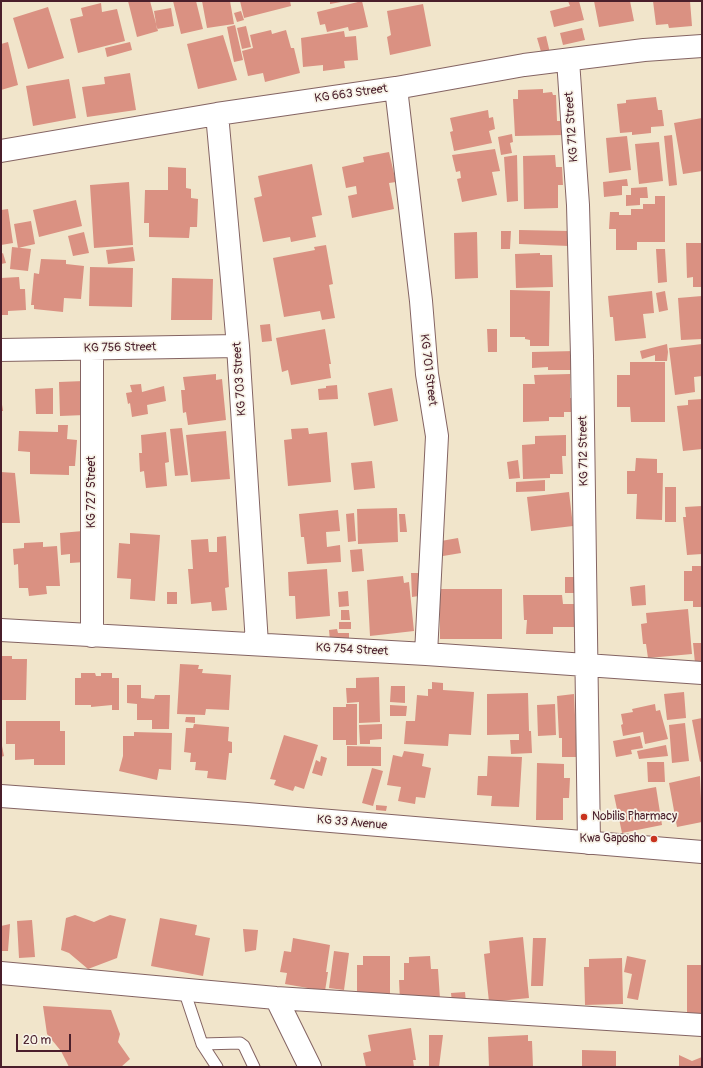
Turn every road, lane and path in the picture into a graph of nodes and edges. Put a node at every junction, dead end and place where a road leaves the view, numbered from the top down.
1 (702, 46) edge
2 (568, 60) junction
3 (396, 88) junction
4 (217, 114) junction
5 (1, 151) edge
6 (238, 346) junction
7 (92, 349) junction
8 (1, 350) edge
9 (1, 630) edge
10 (92, 636) junction
11 (257, 644) junction
12 (426, 654) junction
13 (587, 665) junction
14 (702, 673) edge
15 (1, 796) edge
16 (589, 843) junction
17 (702, 852) edge
18 (1, 973) edge
19 (184, 990) junction
20 (276, 998) junction
21 (702, 1026) edge
22 (202, 1044) junction
23 (217, 1067) edge
24 (254, 1067) edge
25 (310, 1067) edge

1 - 2 street, KG 663 Street
2 - 3 street, KG 663 Street
2 - 13 street, KG 712 Street
3 - 4 street, KG 663 Street
3 - 12 street, KG 701 Street
4 - 5 street, KG 663 Street
4 - 6 street, KG 703 Street
6 - 7 street, KG 756 Street
6 - 11 street, KG 703 Street
7 - 8 street, KG 756 Street
7 - 10 street, KG 727 Street
9 - 10 street, KG 754 Street
10 - 11 street, KG 754 Street
11 - 12 street, KG 754 Street
12 - 13 street, KG 754 Street
13 - 14 street, KG 754 Street
13 - 16 street, KG 712 Street
15 - 16 street, KG 33 Avenue
16 - 17 street, KG 33 Avenue
18 - 19 street
19 - 20 street
19 - 22 lane
20 - 21 street
20 - 25 street
22 - 23 lane
22 - 24 lane

